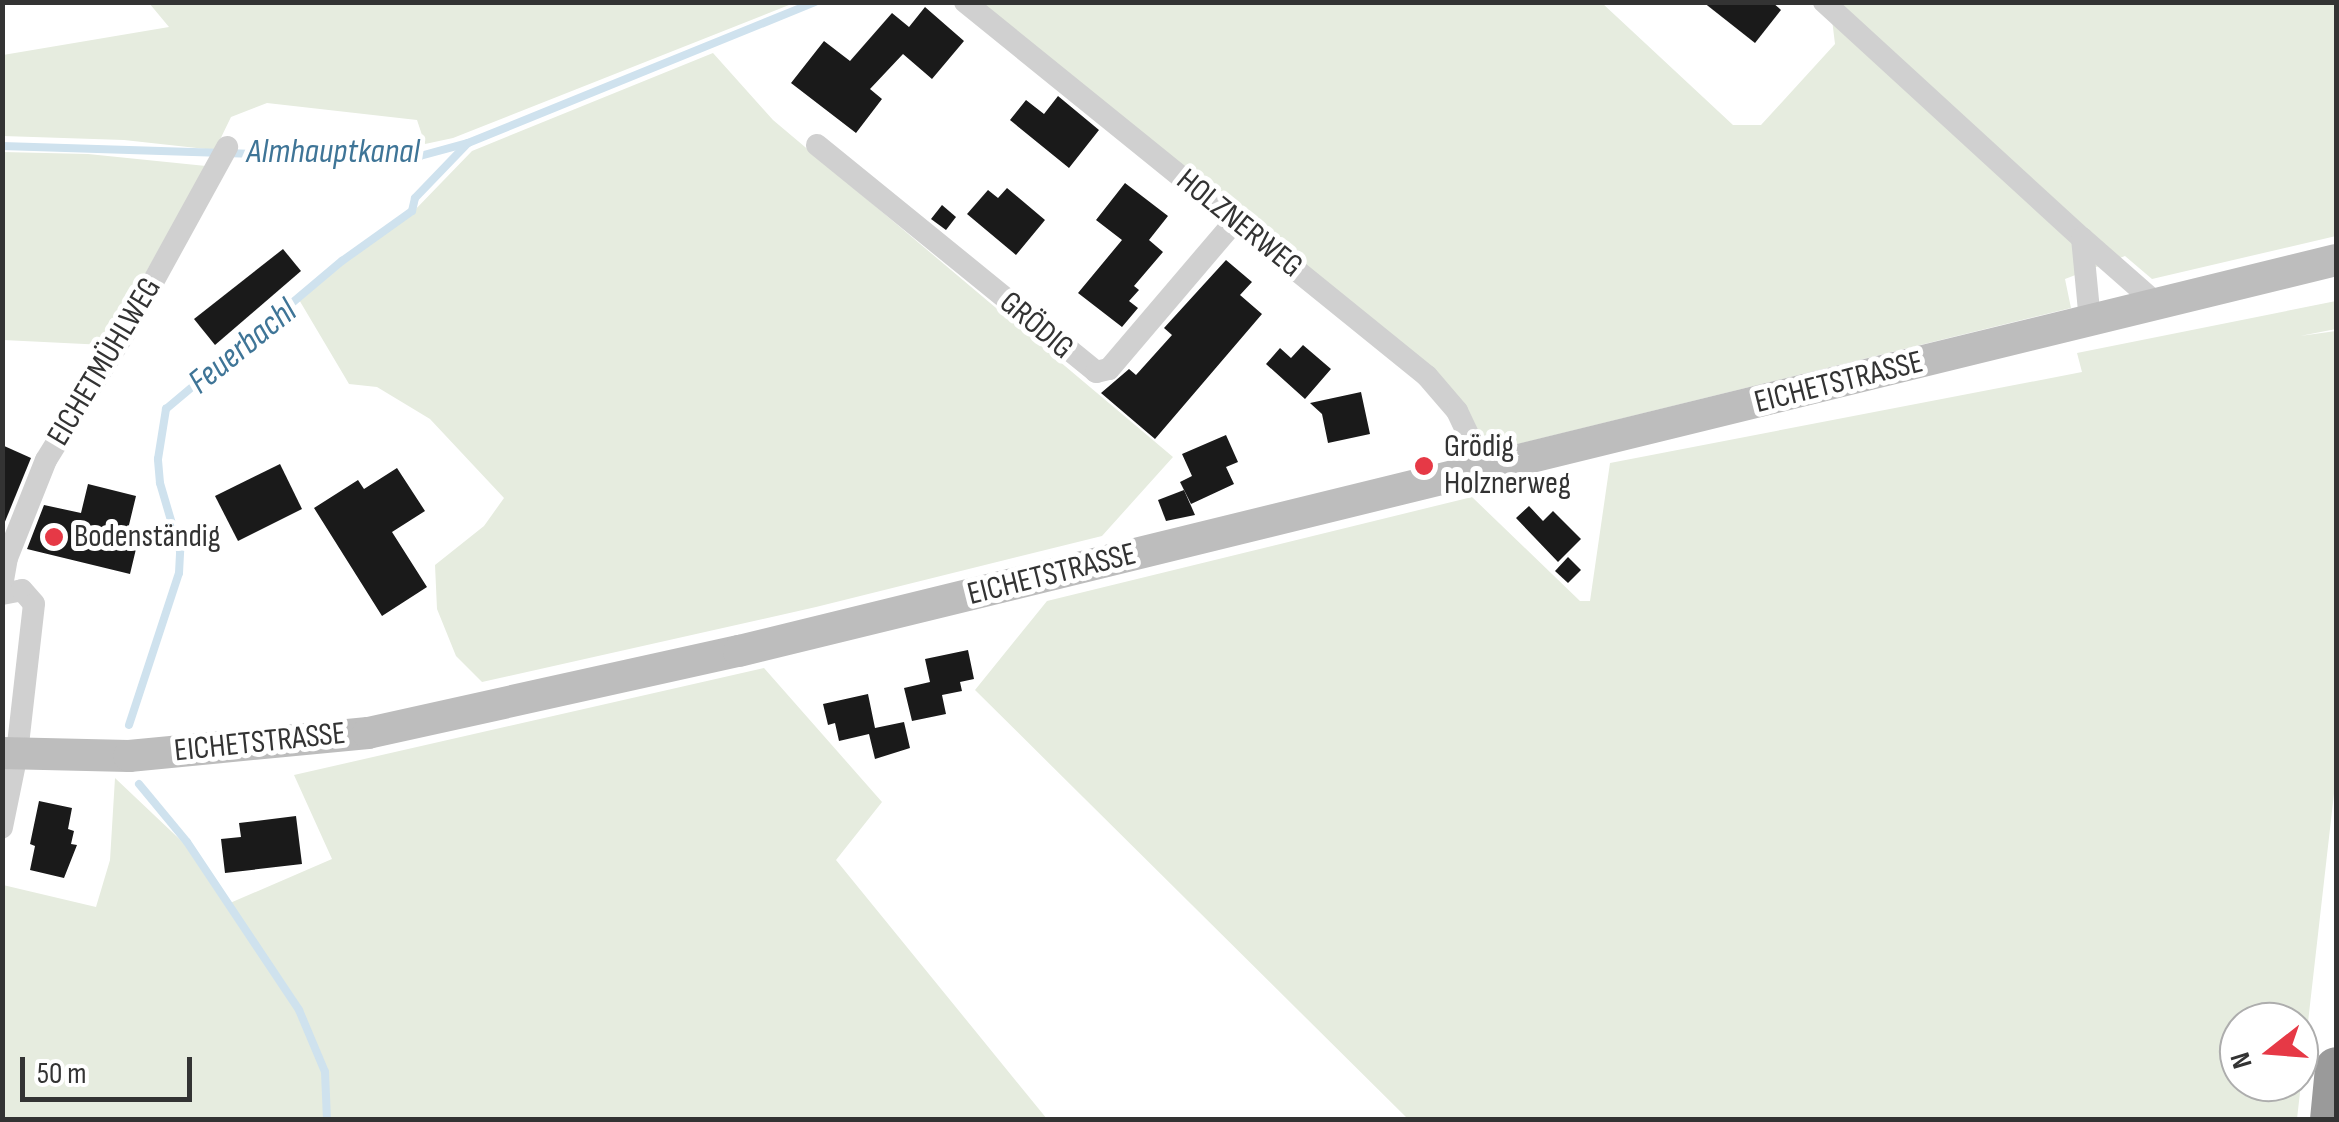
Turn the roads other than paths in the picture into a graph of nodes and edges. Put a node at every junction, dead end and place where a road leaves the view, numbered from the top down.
1 (965, 2) edge
2 (1824, 2) edge
3 (817, 145) dead end
4 (223, 156) dead end
5 (1235, 220) junction
6 (2082, 238) junction
7 (2336, 260) edge
8 (2157, 304) junction
9 (2090, 322) junction
10 (1486, 470) junction
11 (2, 586) edge
12 (2, 594) edge
13 (10, 754) edge
14 (2, 828) edge
15 (2336, 1068) edge
16 (2331, 1120) edge

1 - 5 street, HOLZNERWEG
2 - 6 street
3 - 5 street, GRÖDIG
4 - 11 street, EICHETMÜHLWEG
5 - 10 street, HOLZNERWEG
6 - 8 street
6 - 9 street
7 - 8 main road, EICHETSTRASSE
8 - 9 main road, EICHETSTRASSE
9 - 10 main road, EICHETSTRASSE
10 - 13 main road, EICHETSTRASSE
12 - 13 street
13 - 14 street
15 - 16 highway

